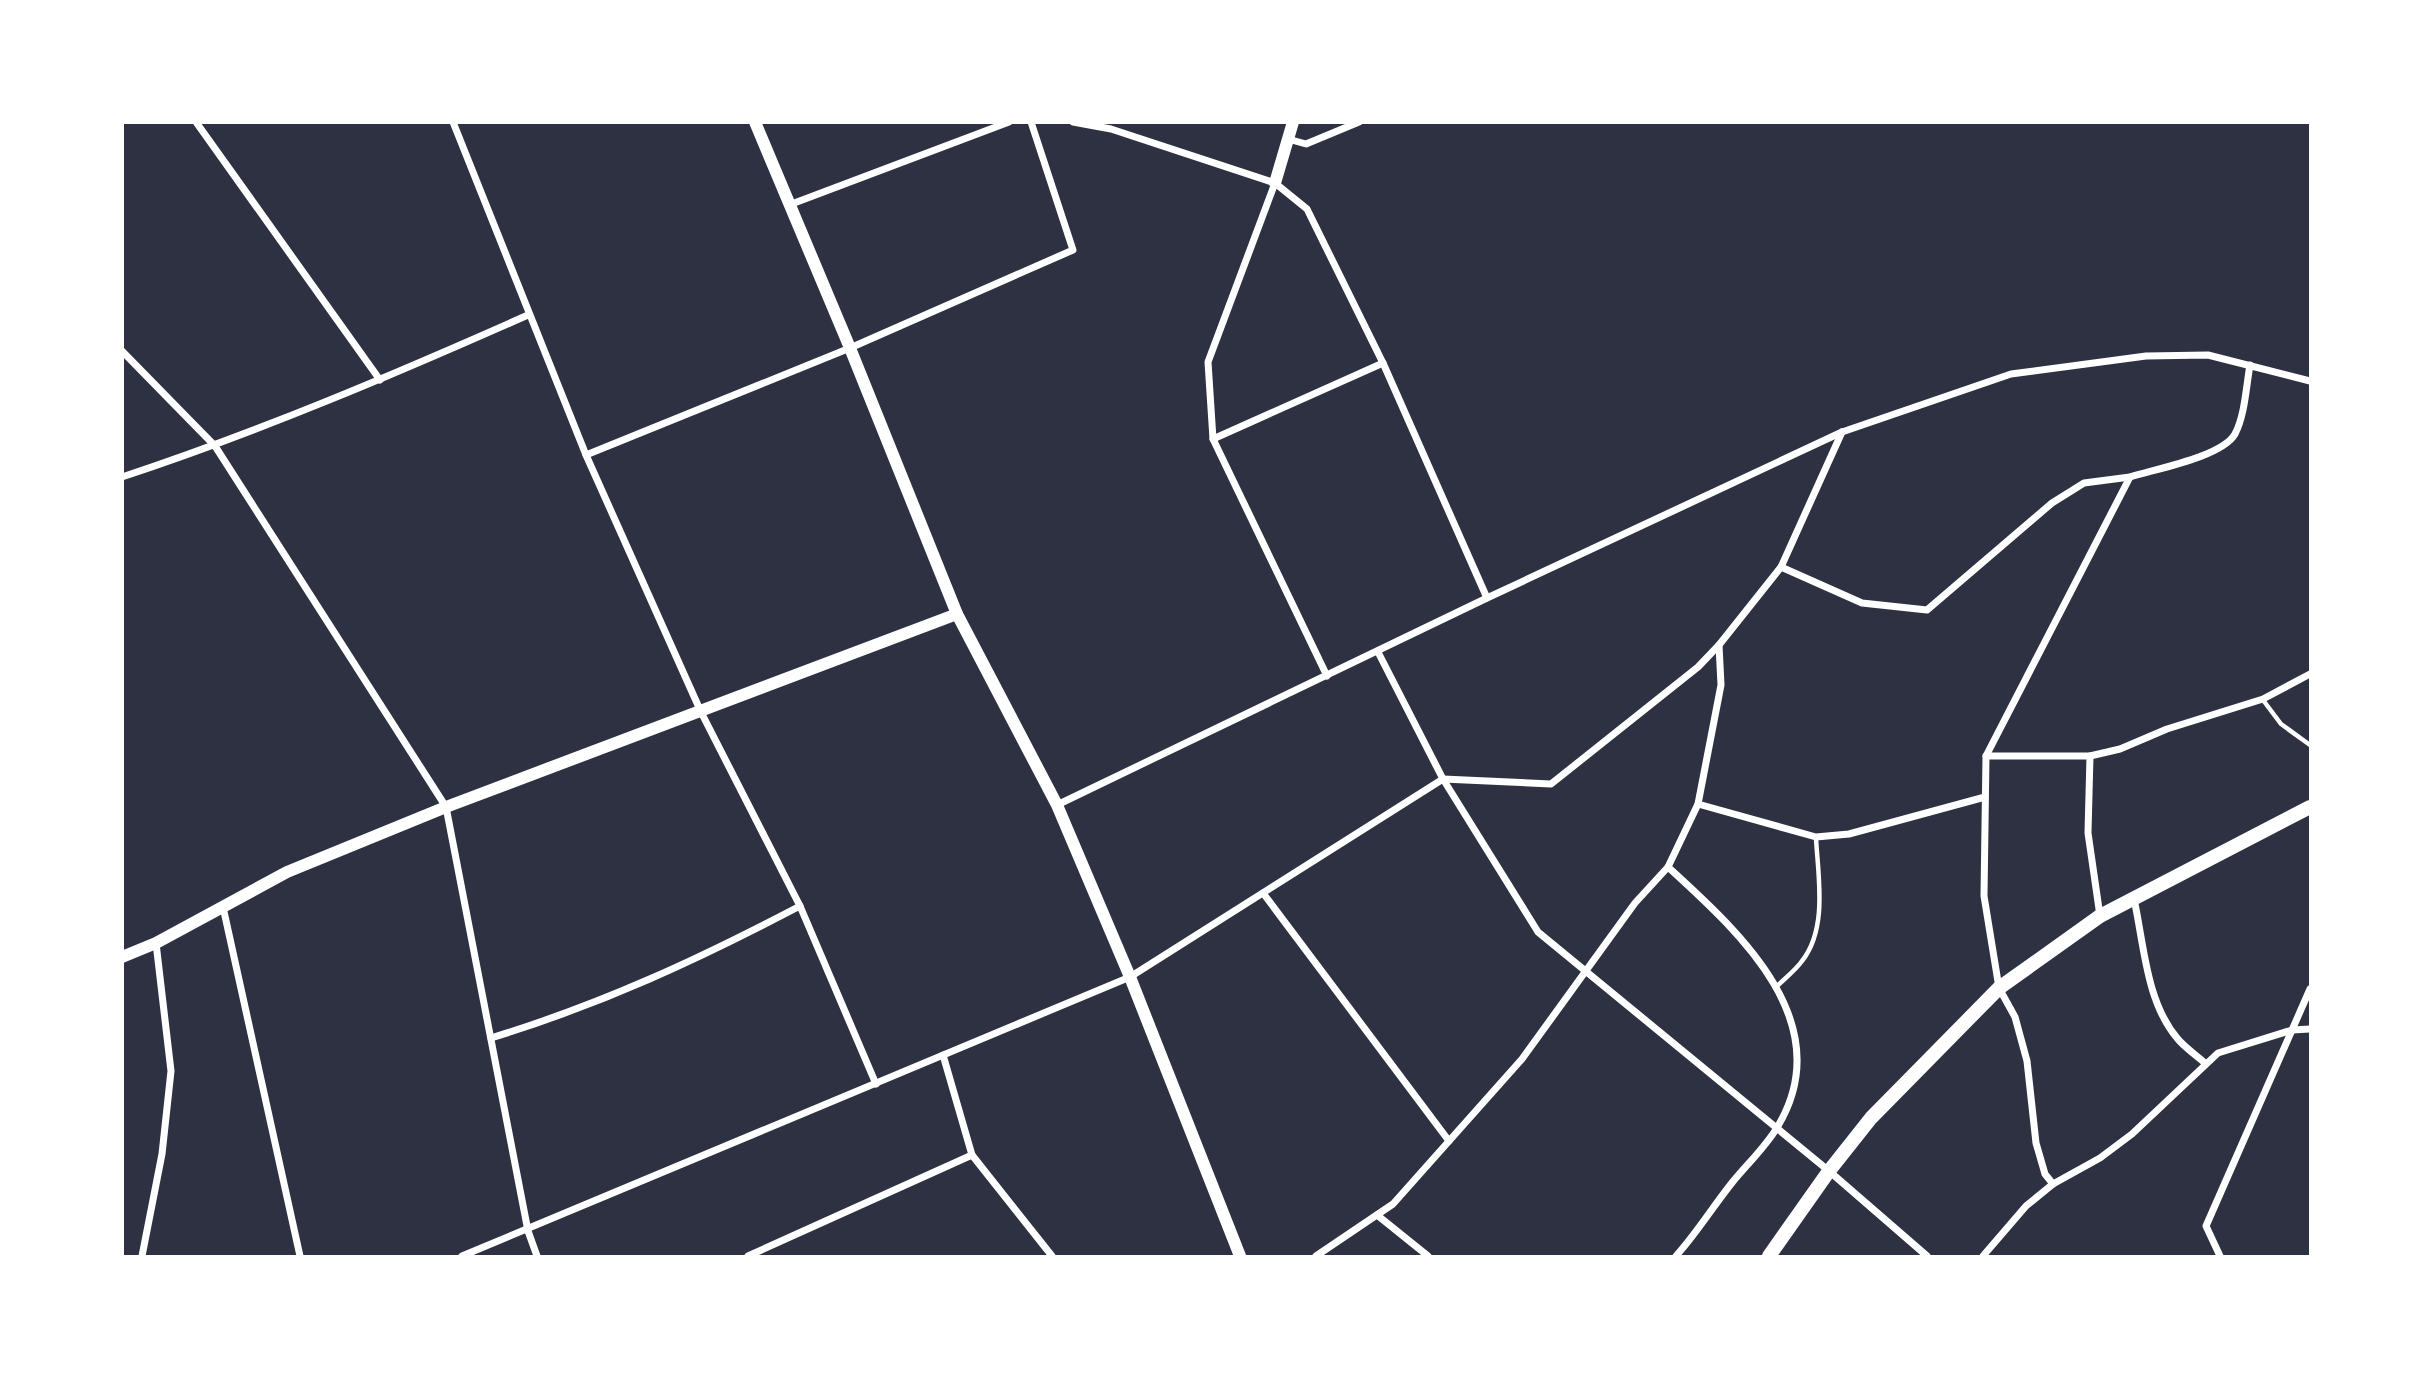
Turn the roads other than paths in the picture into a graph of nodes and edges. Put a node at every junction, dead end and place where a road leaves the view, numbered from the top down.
1 (196, 122) edge
2 (453, 122) edge
3 (755, 122) edge
4 (1009, 122) edge
5 (1031, 122) edge
6 (1073, 122) edge
7 (1293, 122) edge
8 (1359, 122) edge
9 (1112, 126) edge
10 (1288, 139) junction
11 (1275, 183) junction
12 (789, 205) junction
13 (528, 315) junction
14 (850, 348) junction
15 (122, 351) edge
16 (1383, 363) junction
17 (2250, 365) junction
18 (380, 380) junction
19 (2311, 381) edge
20 (1842, 432) junction
21 (1213, 439) junction
22 (215, 446) junction
23 (586, 455) junction
24 (122, 477) edge
25 (2130, 477) junction
26 (1781, 567) junction
27 (1487, 598) junction
28 (957, 614) junction
29 (1720, 645) junction
30 (1378, 652) junction
31 (2311, 674) edge
32 (1327, 676) junction
33 (2263, 699) junction
34 (701, 712) junction
35 (2311, 745) edge
36 (1986, 756) junction
37 (2090, 756) junction
38 (1443, 779) junction
39 (1985, 797) junction
40 (1698, 804) junction
41 (1057, 805) junction
42 (446, 807) junction
43 (2311, 807) edge
44 (1816, 837) junction
45 (1668, 867) junction
46 (1262, 893) junction
47 (2134, 899) junction
48 (800, 906) junction
49 (223, 907) junction
50 (2100, 916) junction
51 (156, 943) junction
52 (122, 957) edge
53 (1586, 972) junction
54 (1130, 976) junction
55 (1775, 988) junction
56 (1999, 988) junction
57 (2311, 989) edge
58 (2292, 1030) junction
59 (2311, 1030) edge
60 (491, 1038) junction
61 (943, 1055) junction
62 (2205, 1063) junction
63 (876, 1084) junction
64 (1777, 1128) junction
65 (1449, 1141) junction
66 (972, 1155) junction
67 (1829, 1171) junction
68 (2053, 1184) junction
69 (1377, 1214) junction
70 (528, 1231) junction
71 (142, 1256) edge
72 (300, 1256) edge
73 (462, 1256) edge
74 (537, 1256) edge
75 (748, 1256) edge
76 (1052, 1256) edge
77 (1240, 1256) edge
78 (1316, 1256) edge
79 (1428, 1256) edge
80 (1676, 1256) edge
81 (1769, 1256) edge
82 (1927, 1256) edge
83 (1983, 1256) edge
84 (2220, 1256) edge

1 - 18 street
2 - 13 street
3 - 12 street
4 - 12 street
5 - 14 street
6 - 9 street
7 - 10 street
8 - 10 street
9 - 11 street
10 - 11 street
11 - 16 street
11 - 21 street
12 - 14 street
13 - 18 street
13 - 23 street
14 - 23 street
14 - 28 street
15 - 22 street
16 - 21 street
16 - 27 street
17 - 19 street
17 - 20 street
17 - 25 street
18 - 22 street
20 - 26 street
20 - 27 street
21 - 32 street
22 - 24 street
22 - 42 street
23 - 34 street
25 - 26 street
25 - 36 street
26 - 29 street
27 - 30 street
28 - 34 street
28 - 41 street
29 - 38 street
29 - 40 street
30 - 32 street
30 - 38 street
31 - 33 street
32 - 41 street
33 - 35 lane
33 - 37 street
34 - 42 street
34 - 48 street
36 - 37 street
36 - 39 street
37 - 50 street
38 - 46 street
38 - 53 street
39 - 44 street
39 - 56 street
40 - 44 street
40 - 45 street
41 - 54 street
42 - 49 street
42 - 60 street
43 - 47 main road
44 - 55 lane
45 - 53 street
45 - 55 street
46 - 54 street
46 - 65 street
47 - 50 main road
47 - 62 street
48 - 60 street
48 - 63 street
49 - 51 street
49 - 72 street
50 - 56 main road
51 - 52 street
51 - 71 street
53 - 64 street
53 - 65 street
54 - 61 street
54 - 77 street
55 - 64 street
56 - 67 main road
56 - 68 street
57 - 58 street
58 - 59 street
58 - 62 street
58 - 84 street
60 - 70 street
61 - 63 street
61 - 66 street
62 - 68 street
63 - 70 street
64 - 67 street
64 - 80 street
65 - 69 street
66 - 75 street
66 - 76 street
67 - 81 main road
67 - 82 street
68 - 83 street
69 - 78 street
69 - 79 street
70 - 73 street
70 - 74 street

